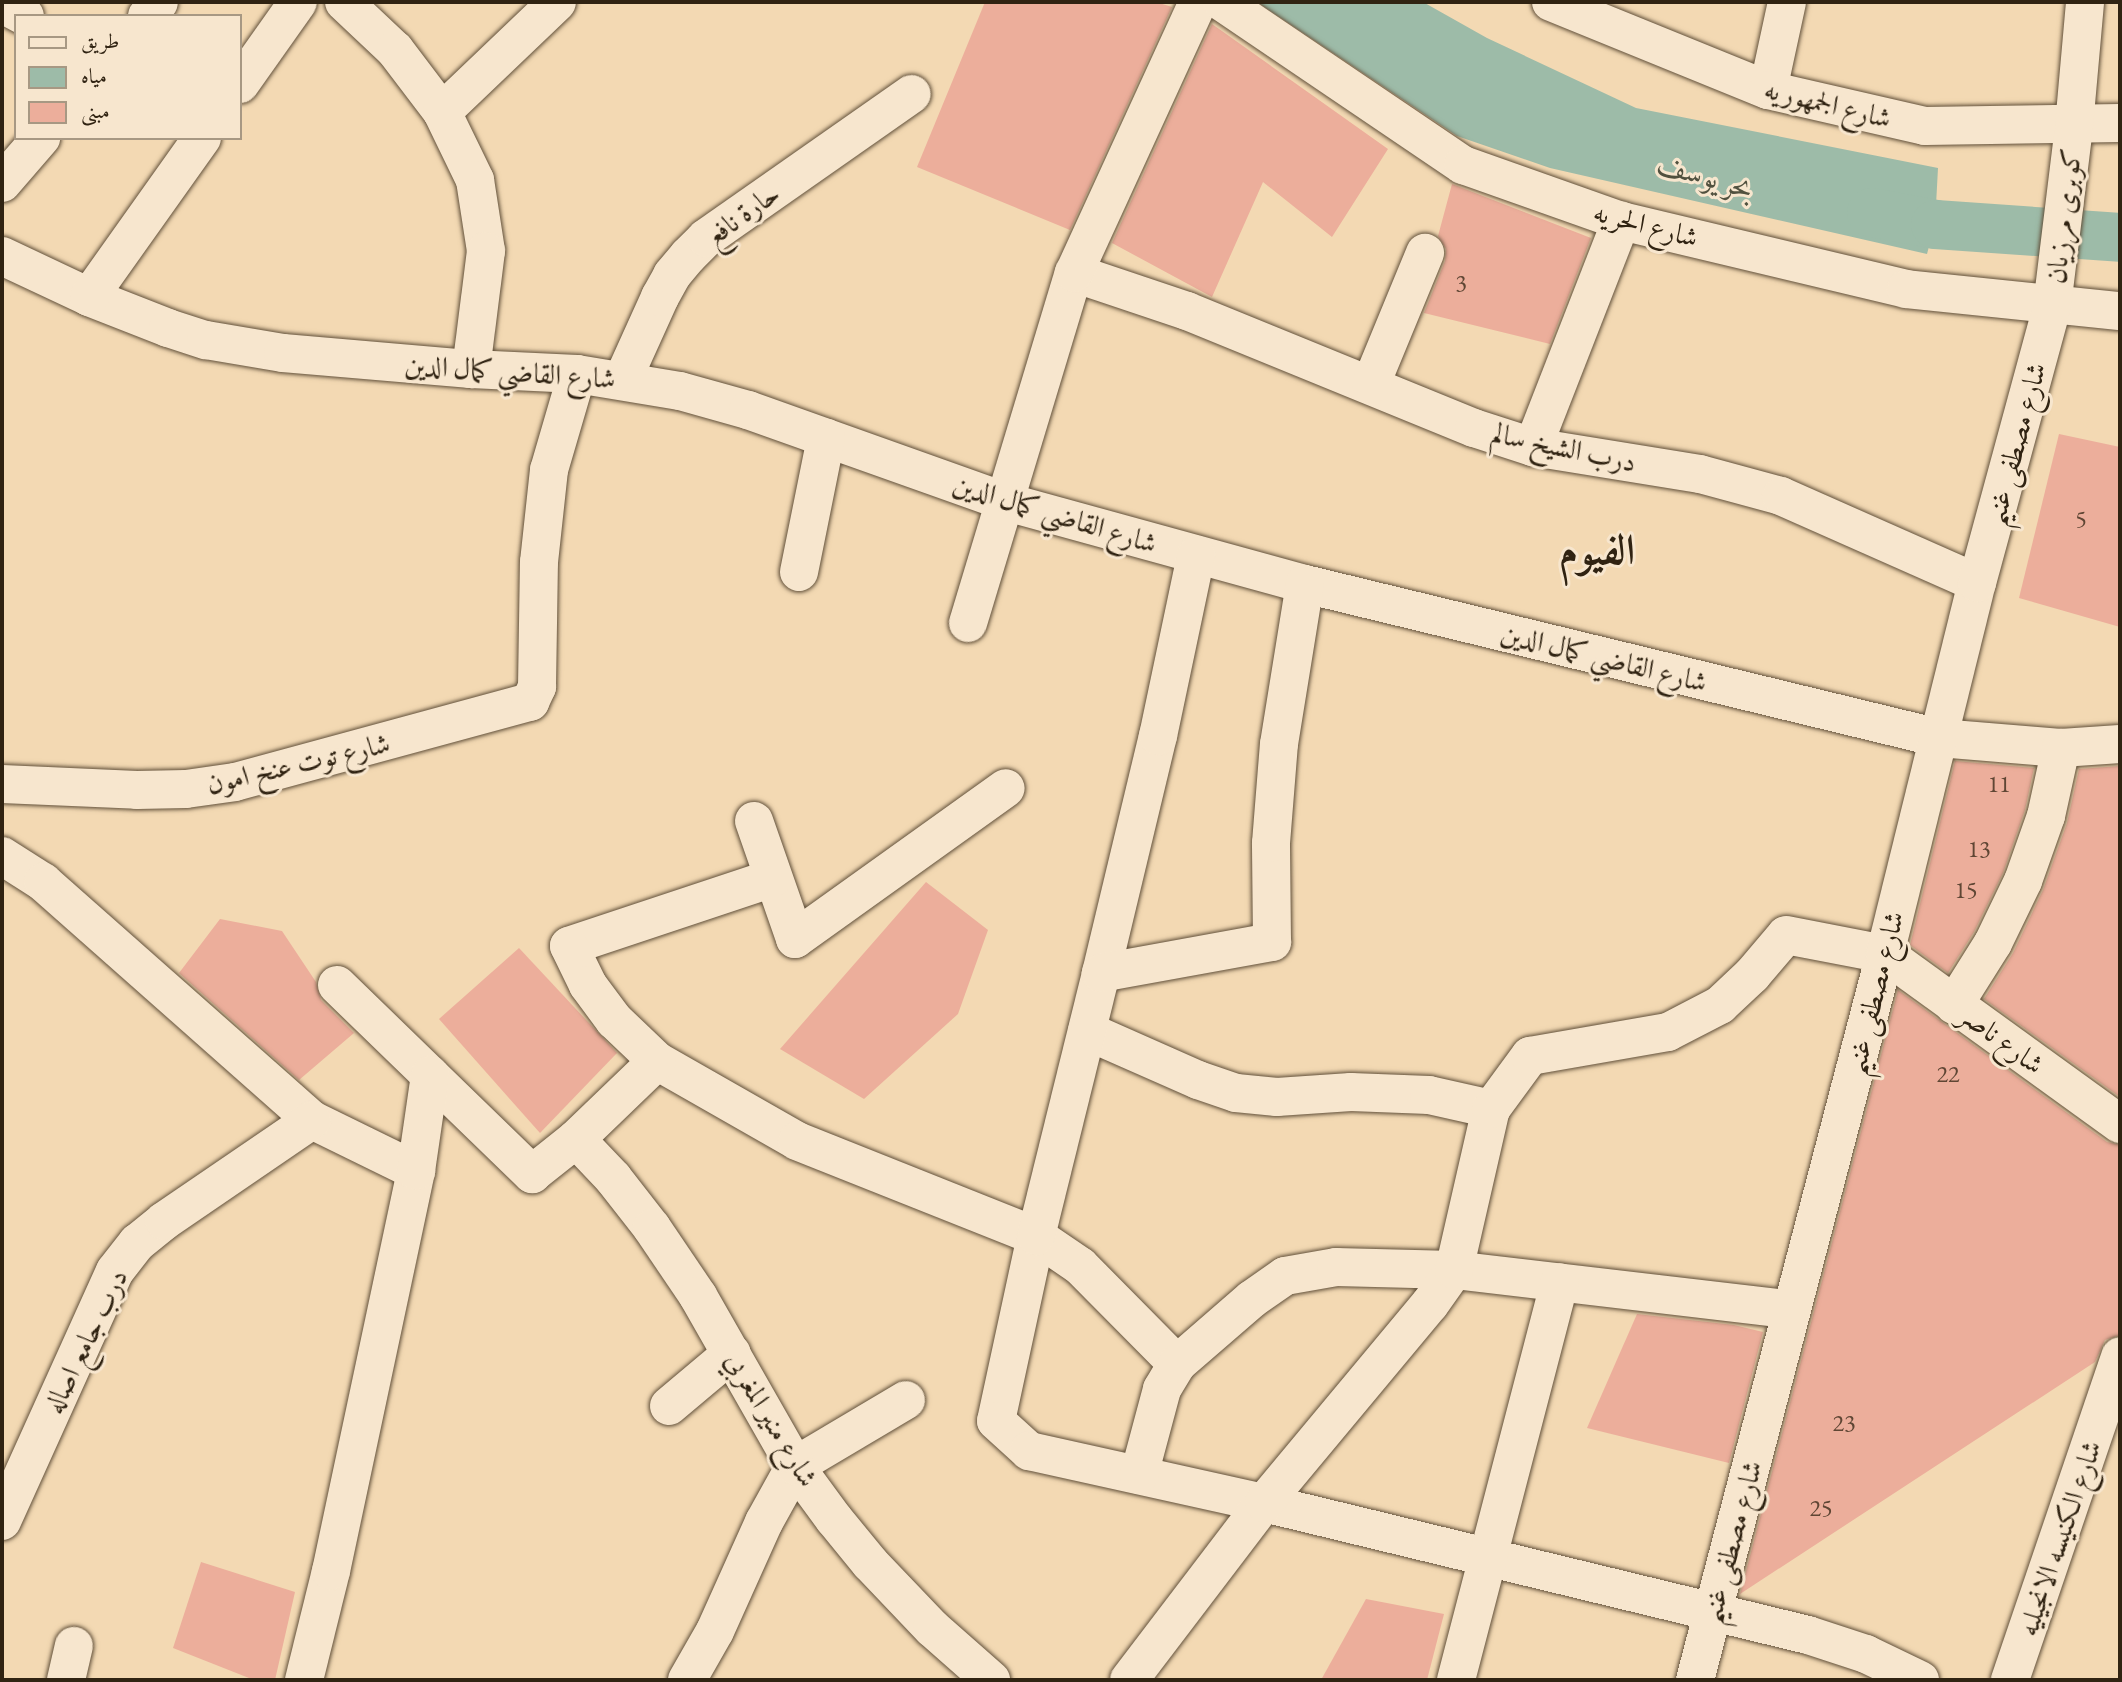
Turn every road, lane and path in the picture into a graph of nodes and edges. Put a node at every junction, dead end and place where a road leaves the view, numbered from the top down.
1 (298, 2) edge
2 (344, 2) edge
3 (556, 2) edge
4 (1198, 2) edge
5 (1222, 2) edge
6 (1551, 2) edge
7 (1787, 2) edge
8 (2085, 2) edge
9 (2, 4) edge
10 (20, 14) edge
11 (242, 81) edge
12 (1768, 90) junction
13 (912, 94) dead end
14 (442, 112) junction
15 (2120, 123) edge
16 (2074, 126) junction
17 (39, 140) edge
18 (201, 140) edge
19 (2, 183) edge
20 (1620, 221) junction
21 (1425, 253) dead end
22 (2, 256) edge
23 (1074, 273) junction
24 (89, 297) junction
25 (2052, 306) junction
26 (2120, 311) edge
27 (471, 369) junction
28 (577, 374) junction
29 (623, 380) junction
30 (1371, 384) junction
31 (826, 439) junction
32 (1533, 447) junction
33 (1003, 501) junction
34 (1196, 555) junction
35 (799, 572) dead end
36 (1978, 583) junction
37 (1305, 584) junction
38 (968, 623) dead end
39 (1939, 738) junction
40 (2120, 744) edge
41 (2061, 748) junction
42 (2, 784) edge
43 (1006, 788) dead end
44 (754, 821) dead end
45 (2, 856) edge
46 (773, 878) junction
47 (1885, 954) junction
48 (1101, 973) junction
49 (337, 985) dead end
50 (1954, 1005) junction
51 (1087, 1031) junction
52 (657, 1061) junction
53 (430, 1076) junction
54 (1491, 1109) junction
55 (312, 1120) junction
56 (2120, 1124) edge
57 (576, 1139) junction
58 (416, 1171) junction
59 (1036, 1236) junction
60 (1454, 1270) junction
61 (1560, 1282) junction
62 (1792, 1310) junction
63 (733, 1353) junction
64 (2120, 1356) edge
65 (1177, 1364) junction
66 (906, 1401) dead end
67 (669, 1406) dead end
68 (795, 1466) junction
69 (1139, 1475) junction
70 (1264, 1503) junction
71 (2, 1521) edge
72 (1488, 1558) junction
73 (1713, 1612) junction
74 (304, 1680) edge
75 (687, 1680) edge
76 (991, 1680) edge
77 (1129, 1680) edge
78 (1456, 1680) edge
79 (1695, 1680) edge
80 (1920, 1680) edge
81 (2010, 1680) edge

1 - 11 street
2 - 14 street
3 - 14 street
4 - 23 street
5 - 20 street, شارع الحريه
6 - 12 street, شارع الجمهوريه
7 - 12 street
8 - 16 street
9 - 10 street
12 - 16 street, شارع الجمهوريه
13 - 29 street, حارة نافع
14 - 27 street
15 - 16 street, شارع الجمهوريه
16 - 25 street, كوبرى مرزيان
17 - 19 street
18 - 24 street
20 - 25 street, شارع الحريه
20 - 32 street
21 - 30 street
22 - 24 street, شارع القاضي كمال الدين
23 - 30 street, درب الشيخ سالم
23 - 33 street
24 - 27 street, شارع القاضي كمال الدين
25 - 26 street, شارع الحريه
25 - 36 street, شارع مصطفى غنيم
27 - 28 street, شارع القاضي كمال الدين
28 - 29 street, شارع القاضي كمال الدين
28 - 42 street, شارع توت عنخ امون
29 - 31 street, شارع القاضي كمال الدين
30 - 32 street, درب الشيخ سالم
31 - 33 street, شارع القاضي كمال الدين
31 - 35 street
32 - 36 street, درب الشيخ سالم
33 - 34 street, شارع القاضي كمال الدين
33 - 38 street
34 - 37 street, شارع القاضي كمال الدين
34 - 48 street
36 - 39 street, شارع مصطفى غنيم
37 - 39 street, شارع القاضي كمال الدين
37 - 48 street
39 - 41 street, شارع القاضي كمال الدين
39 - 47 street, شارع مصطفى غنيم
40 - 41 street, شارع القاضي كمال الدين
41 - 50 street
43 - 46 street
44 - 46 street
45 - 55 street
46 - 52 street
47 - 50 street, شارع ناصر
47 - 54 street
47 - 62 street, شارع مصطفى غنيم
48 - 51 street
49 - 53 street
50 - 56 street, شارع ناصر
51 - 54 street
51 - 59 street
52 - 57 street
52 - 59 street
53 - 57 street
53 - 58 street
54 - 60 street
55 - 58 street
55 - 71 street, درب جامع اصاله
57 - 63 street, شارع منير المغربي
58 - 74 street
59 - 65 street
59 - 69 street
60 - 61 street
60 - 65 street
60 - 70 street
61 - 62 street
61 - 72 street
62 - 73 street, شارع مصطفى غنيم
63 - 67 street
63 - 68 street, شارع منير المغربي
64 - 81 street, شارع الكنيسه الانجيليه
65 - 69 street
66 - 68 street
68 - 75 street
68 - 76 street, شارع منير المغربي
69 - 70 street
70 - 72 street
70 - 77 street
72 - 73 street
72 - 78 street
73 - 79 street, شارع مصطفى غنيم
73 - 80 street

